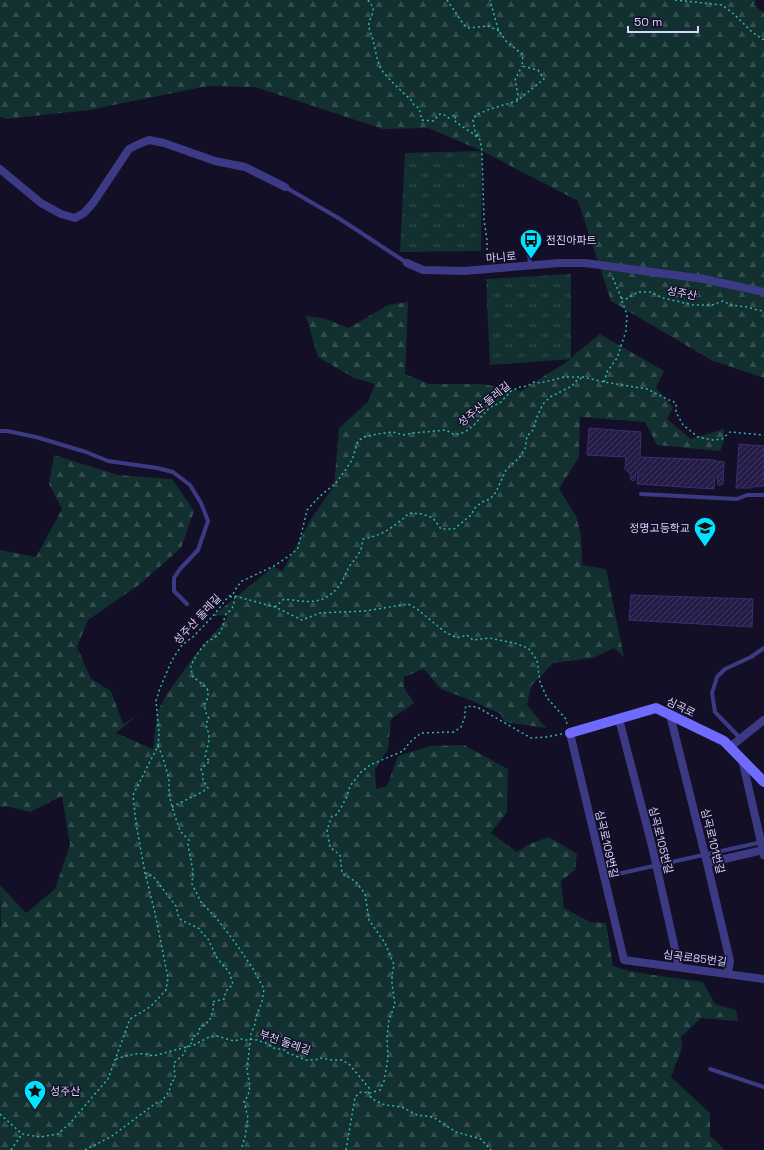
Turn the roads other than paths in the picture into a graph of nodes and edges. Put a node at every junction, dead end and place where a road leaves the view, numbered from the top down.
1 (0, 168) edge
2 (285, 187) joint
3 (529, 253) dead end
4 (407, 263) joint
5 (530, 266) junction
6 (764, 292) edge
7 (0, 431) edge
8 (641, 494) dead end
9 (764, 495) edge
10 (187, 604) dead end
11 (764, 648) edge
12 (670, 715) junction
13 (619, 719) junction
14 (764, 720) edge
15 (570, 733) joint
16 (740, 738) junction
17 (730, 747) junction
18 (742, 759) junction
19 (764, 782) edge
20 (763, 847) edge
21 (706, 859) junction
22 (656, 866) junction
23 (604, 878) junction
24 (624, 960) joint
25 (679, 968) junction
26 (728, 973) junction
27 (764, 979) edge
28 (710, 1069) dead end
29 (764, 1087) edge

1 - 2 street
2 - 4 lane, 마니로
3 - 5 lane
4 - 5 street, 마니로
5 - 6 street, 마니로
7 - 10 lane
8 - 9 lane
11 - 16 lane
12 - 13 street, 심곡로
12 - 17 street, 심곡로
12 - 21 street, 심곡로101번길
13 - 15 street, 심곡로
13 - 22 street, 심곡로105번길
14 - 16 street
15 - 23 street, 심곡로109번길
16 - 17 street
17 - 18 street, 심곡로
18 - 19 street, 심곡로
18 - 20 street
20 - 21 street
21 - 22 lane
21 - 26 street, 심곡로101번길
22 - 23 lane
22 - 25 street, 심곡로105번길
23 - 24 street, 심곡로109번길
24 - 25 street, 심곡로85번길
25 - 26 street, 심곡로85번길
26 - 27 street, 심곡로85번길
28 - 29 lane

